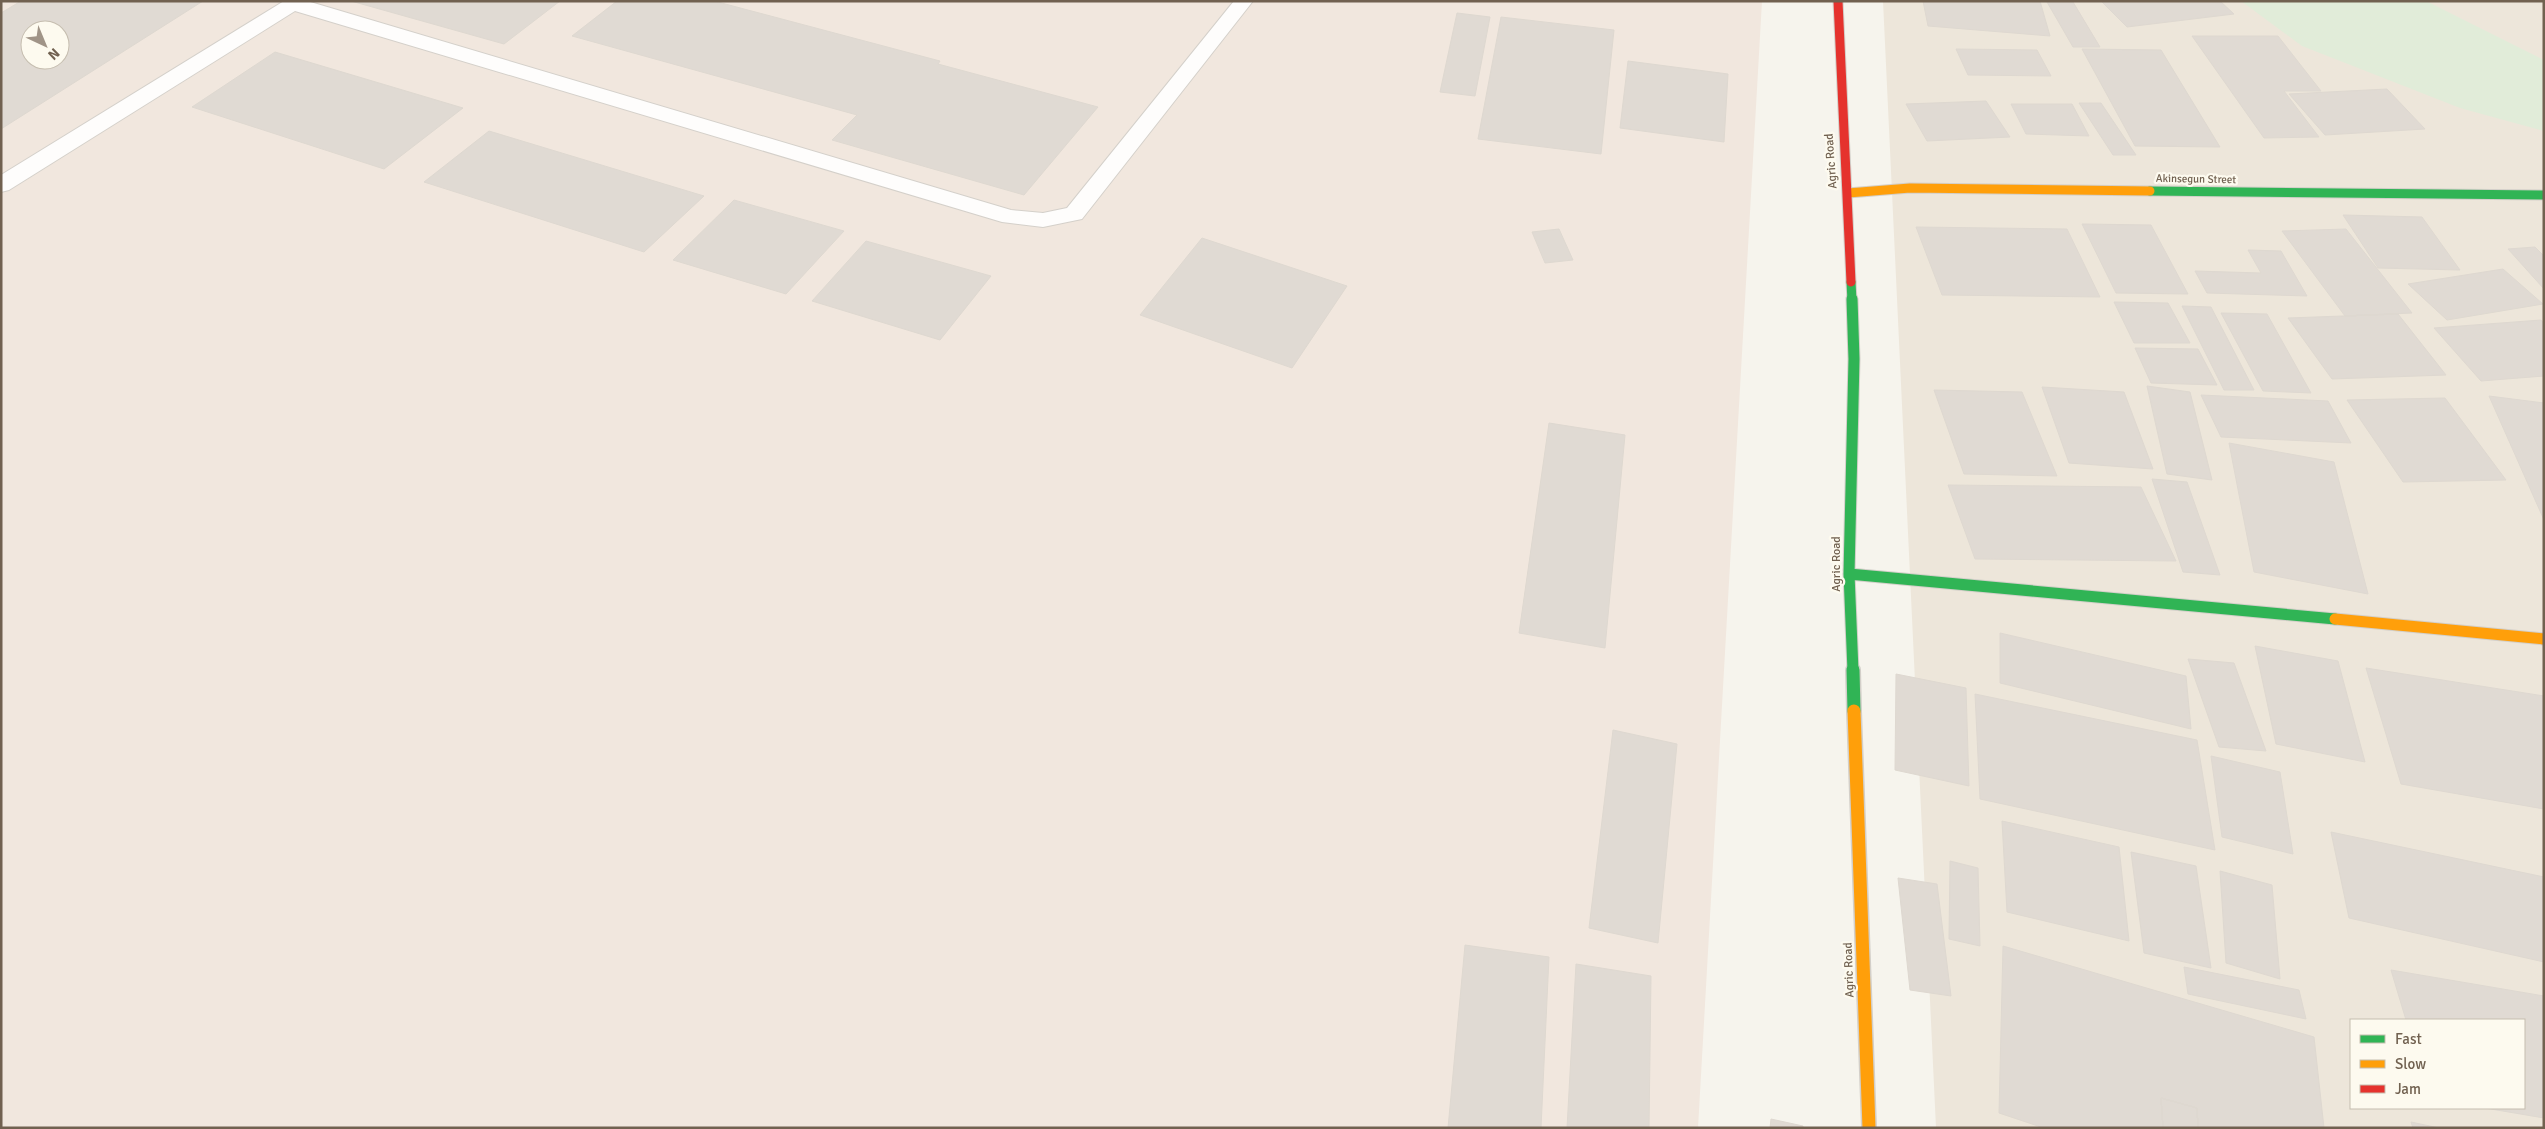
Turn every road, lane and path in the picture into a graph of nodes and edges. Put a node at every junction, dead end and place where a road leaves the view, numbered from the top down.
1 (1244, 1) edge
2 (1838, 1) edge
3 (296, 3) edge
4 (1, 185) edge
5 (1848, 193) junction
6 (2544, 195) edge
7 (1849, 574) junction
8 (2544, 639) edge
9 (1869, 1128) edge

1 - 3 lane
2 - 5 street, Agric Road
3 - 4 lane
5 - 6 street, Akinsegun Street
5 - 7 street, Agric Road
7 - 8 street
7 - 9 street, Agric Road

